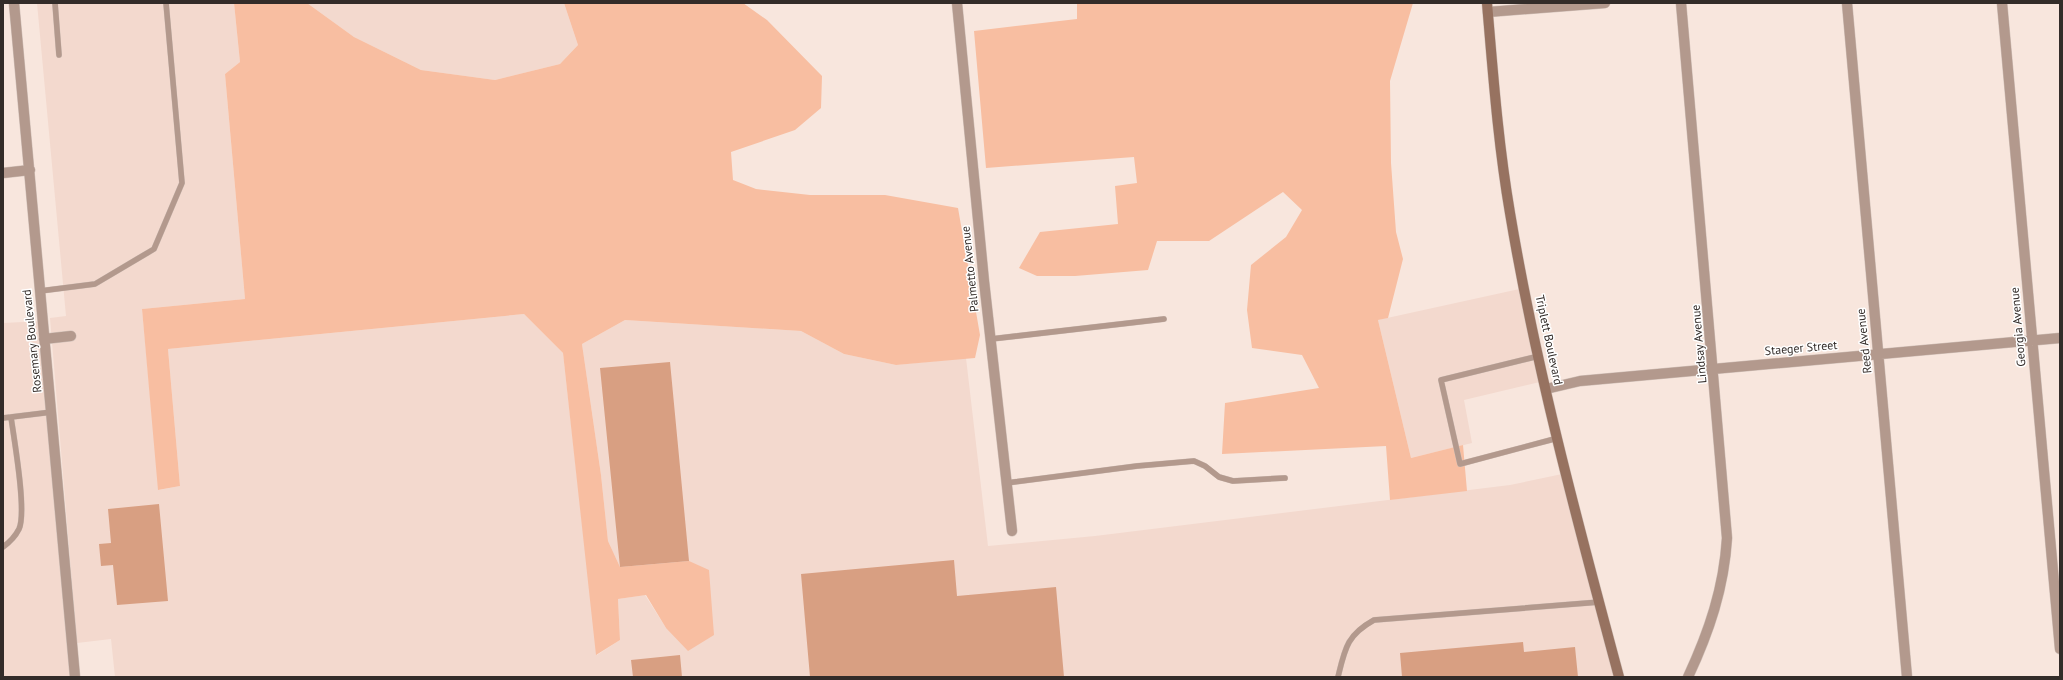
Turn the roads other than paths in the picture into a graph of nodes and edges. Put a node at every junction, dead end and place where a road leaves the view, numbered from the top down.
1 (14, 3) edge
2 (55, 3) edge
3 (166, 3) edge
4 (957, 3) edge
5 (1605, 3) edge
6 (1681, 3) edge
7 (1847, 3) edge
8 (2002, 3) edge
9 (1488, 8) edge
10 (59, 55) dead end
11 (30, 170) junction
12 (3, 173) edge
13 (40, 291) junction
14 (1164, 319) dead end
15 (71, 336) dead end
16 (44, 338) junction
17 (2060, 338) edge
18 (991, 339) junction
19 (2032, 341) junction
20 (1879, 354) junction
21 (1539, 356) junction
22 (1714, 370) junction
23 (1546, 389) junction
24 (52, 412) junction
25 (11, 417) junction
26 (3, 418) edge
27 (1558, 438) junction
28 (1285, 478) dead end
29 (1006, 483) junction
30 (1012, 531) dead end
31 (3, 547) edge
32 (1600, 602) junction
33 (2060, 649) edge
34 (75, 677) edge
35 (1338, 677) edge
36 (1619, 677) edge
37 (1688, 677) edge
38 (1907, 677) edge

1 - 11 street, Rosemary Boulevard
2 - 10 lane
3 - 13 lane
4 - 18 street, Palmetto Avenue
5 - 9 street
6 - 22 street, Lindsay Avenue
7 - 20 street, Reed Avenue
8 - 19 street, Georgia Avenue
9 - 21 main road, Triplett Boulevard
11 - 12 street
11 - 13 street, Rosemary Boulevard
13 - 16 street, Rosemary Boulevard
14 - 18 lane
15 - 16 street
16 - 24 street, Rosemary Boulevard
17 - 19 street, Staeger Street
18 - 29 street, Palmetto Avenue
19 - 20 street, Staeger Street
19 - 33 street, Georgia Avenue
20 - 22 street, Staeger Street
20 - 38 street, Reed Avenue
21 - 23 main road, Triplett Boulevard
21 - 27 lane
22 - 23 street, Staeger Street
22 - 37 street, Lindsay Avenue
23 - 27 main road, Triplett Boulevard
24 - 25 lane
24 - 34 street, Rosemary Boulevard
25 - 26 lane
25 - 31 lane
27 - 32 main road, Triplett Boulevard
28 - 29 lane
29 - 30 street, Palmetto Avenue
32 - 35 lane
32 - 36 main road, Triplett Boulevard

